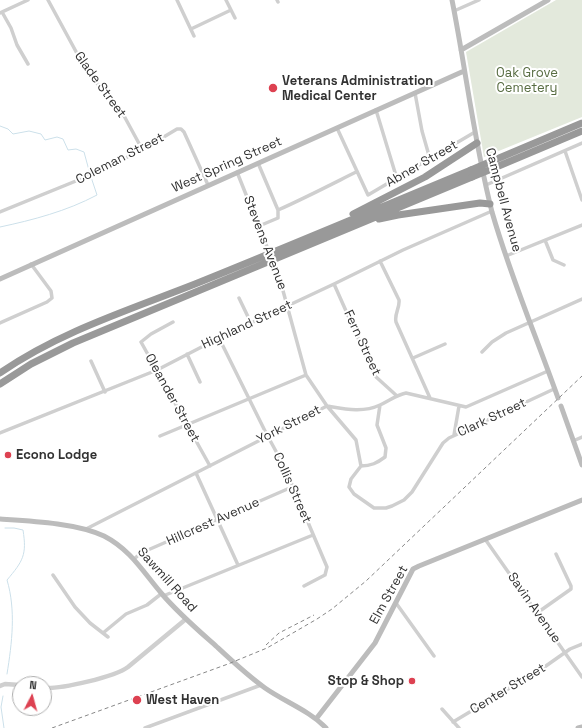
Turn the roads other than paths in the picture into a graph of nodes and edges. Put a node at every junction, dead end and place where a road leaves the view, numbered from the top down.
1 (28, 0) edge
2 (48, 0) edge
3 (177, 0) edge
4 (226, 0) edge
5 (452, 0) edge
6 (479, 0) edge
7 (548, 0) edge
8 (231, 10) junction
9 (454, 11) junction
10 (1, 13) edge
11 (235, 18) dead end
12 (191, 29) junction
13 (194, 36) dead end
14 (461, 50) junction
15 (28, 64) dead end
16 (464, 71) junction
17 (416, 93) junction
18 (376, 110) junction
19 (582, 123) edge
20 (337, 128) junction
21 (582, 131) edge
22 (475, 132) junction
23 (477, 143) junction
24 (582, 143) edge
25 (142, 150) junction
26 (565, 151) junction
27 (430, 159) junction
28 (258, 163) junction
29 (493, 164) junction
30 (237, 172) junction
31 (356, 172) junction
32 (472, 173) junction
33 (397, 179) junction
34 (208, 185) junction
35 (486, 185) junction
36 (582, 200) edge
37 (491, 207) junction
38 (278, 210) junction
39 (0, 212) edge
40 (582, 225) edge
41 (259, 226) junction
42 (322, 239) junction
43 (545, 240) junction
44 (288, 246) junction
45 (506, 256) junction
46 (380, 261) junction
47 (32, 264) junction
48 (564, 265) dead end
49 (0, 279) edge
50 (334, 284) junction
51 (239, 298) dead end
52 (582, 299) edge
53 (288, 306) junction
54 (173, 322) dead end
55 (0, 323) edge
56 (251, 323) junction
57 (530, 323) junction
58 (219, 338) junction
59 (445, 344) dead end
60 (482, 352) dead end
61 (187, 354) junction
62 (413, 358) junction
63 (91, 361) dead end
64 (156, 370) junction
65 (548, 371) junction
66 (0, 372) edge
67 (306, 375) junction
68 (200, 382) dead end
69 (0, 384) edge
70 (554, 389) junction
71 (105, 392) junction
72 (397, 396) junction
73 (249, 398) junction
74 (430, 398) junction
75 (558, 398) dead end
76 (380, 405) junction
77 (327, 406) junction
78 (460, 406) junction
79 (561, 406) dead end
80 (187, 425) junction
81 (0, 433) edge
82 (454, 435) junction
83 (160, 436) dead end
84 (268, 436) junction
85 (582, 437) edge
86 (573, 441) junction
87 (582, 465) edge
88 (210, 466) junction
89 (361, 466) junction
90 (196, 473) junction
91 (292, 487) junction
92 (582, 500) edge
93 (0, 519) edge
94 (218, 520) junction
95 (86, 529) junction
96 (313, 535) junction
97 (485, 539) junction
98 (556, 554) dead end
99 (134, 559) junction
100 (238, 565) junction
101 (53, 576) dead end
102 (304, 586) dead end
103 (162, 595) junction
104 (396, 603) junction
105 (537, 613) junction
106 (186, 619) junction
107 (103, 633) junction
108 (108, 637) dead end
109 (582, 644) edge
110 (565, 652) junction
111 (434, 656) dead end
112 (582, 677) edge
113 (12, 684) edge
114 (262, 685) junction
115 (0, 686) edge
116 (52, 687) edge
117 (442, 709) dead end
118 (316, 719) junction
119 (453, 722) junction
120 (582, 726) edge
121 (145, 728) edge
122 (326, 728) edge
123 (459, 728) edge
124 (578, 728) edge

1 - 10 street
2 - 25 street, Glade Street
3 - 12 street
4 - 8 street
5 - 9 main road, Campbell Avenue
6 - 9 street
7 - 14 main road
8 - 11 street
8 - 12 street
9 - 14 main road, Campbell Avenue
10 - 15 street
12 - 13 street
14 - 16 main road, Campbell Avenue
16 - 17 main road, West Spring Street
16 - 22 main road, Campbell Avenue
17 - 18 main road, West Spring Street
17 - 27 street
18 - 20 main road, West Spring Street
18 - 33 street
19 - 29 highway
20 - 28 main road, West Spring Street
20 - 31 street
21 - 29 highway
22 - 23 main road, Campbell Avenue
22 - 27 street, Abner Street
23 - 35 main road, Campbell Avenue
23 - 44 highway
24 - 26 street
25 - 34 street, Coleman Street
25 - 39 street, Coleman Street
26 - 35 street
26 - 36 street
27 - 33 street, Abner Street
28 - 30 main road, West Spring Street
28 - 38 street
29 - 32 highway, bridge
30 - 34 main road, West Spring Street
30 - 41 street, Stevens Avenue
31 - 33 street, Abner Street
31 - 38 street
32 - 42 highway
32 - 44 highway
34 - 47 main road, West Spring Street
35 - 37 main road, Campbell Avenue
37 - 42 highway
37 - 45 main road, Campbell Avenue
37 - 46 street, Highland Street
38 - 41 street
40 - 43 street
41 - 53 street, Stevens Avenue, bridge
42 - 69 highway
43 - 45 street
43 - 48 street
44 - 66 highway
45 - 57 main road, Campbell Avenue
46 - 50 street, Highland Street
46 - 62 street
47 - 49 main road, West Spring Street
47 - 55 street
50 - 53 street, Highland Street
50 - 72 street, Fern Street
51 - 56 street
52 - 57 street
53 - 56 street, Highland Street
53 - 67 street, Stevens Avenue
54 - 64 street, Oleander Street
56 - 58 street, Highland Street
57 - 60 street
57 - 65 main road, Campbell Avenue
58 - 61 street, Highland Street
58 - 73 street, Collis Street
59 - 62 street
61 - 64 street, Highland Street
61 - 68 street
62 - 74 street
63 - 71 street
64 - 71 street, Highland Street
64 - 80 street, Oleander Street
65 - 70 main road, Campbell Avenue
65 - 78 street, York Street
67 - 73 street
67 - 77 street, Stevens Avenue
70 - 75 main road, Campbell Avenue
70 - 82 street, Clark Street
71 - 81 street, Highland Street
72 - 74 street, York Street
72 - 76 street, York Street
73 - 80 street
73 - 84 street, Collis Street
74 - 78 street, York Street
76 - 77 street, York Street
76 - 89 street
77 - 84 street, York Street
77 - 89 street, Stevens Avenue
78 - 82 street
79 - 86 main road
80 - 83 street
80 - 88 street, Oleander Street
82 - 89 street, Clark Street
84 - 88 street, York Street
84 - 91 street, Collis Street
85 - 86 street
86 - 87 main road
88 - 90 street, York Street
90 - 94 street
90 - 95 street, York Street
91 - 94 street, Hillcrest Avenue
91 - 96 street, Collis Street
92 - 97 main road, Elm Street
93 - 95 main road, Sawmill Road
94 - 99 street, Hillcrest Avenue
94 - 100 street
95 - 99 main road, Sawmill Road
96 - 100 street
96 - 102 street, Collis Street
97 - 104 main road, Elm Street
97 - 105 street, Savin Avenue
98 - 105 street
99 - 103 main road, Sawmill Road
100 - 103 street
101 - 107 street
103 - 106 main road, Sawmill Road
103 - 107 street
104 - 111 street
104 - 118 main road, Elm Street
105 - 110 street, Savin Avenue
106 - 114 main road, Sawmill Road
106 - 116 street
107 - 108 street
109 - 110 street, Center Street
110 - 112 street, Savin Avenue
110 - 119 street, Center Street
113 - 115 street
114 - 118 main road, Sawmill Road
114 - 121 street
117 - 119 street
118 - 122 main road, Sawmill Road
119 - 123 street
120 - 124 main road

